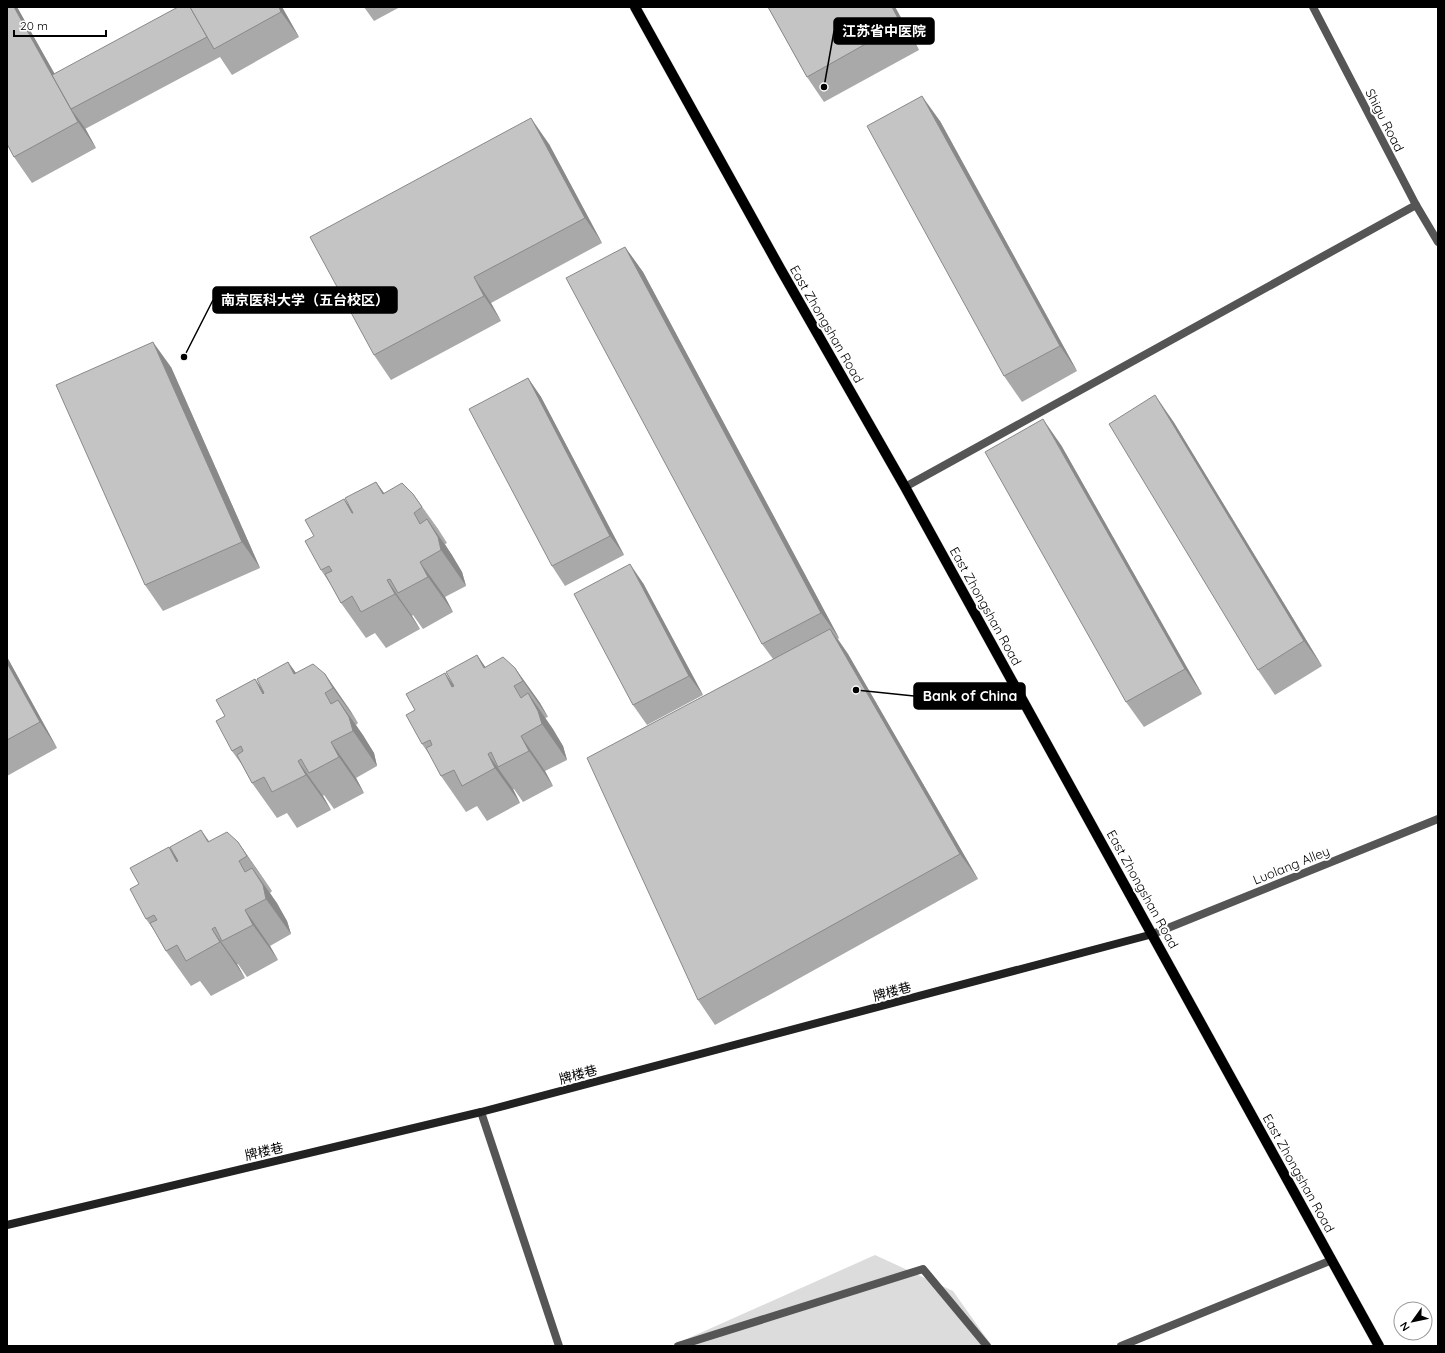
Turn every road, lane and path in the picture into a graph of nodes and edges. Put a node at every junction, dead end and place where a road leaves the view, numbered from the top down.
1 (635, 7) edge
2 (1313, 7) edge
3 (1416, 205) junction
4 (1438, 242) edge
5 (905, 487) junction
6 (1438, 819) edge
7 (1153, 934) junction
8 (481, 1112) junction
9 (7, 1225) edge
10 (1332, 1260) junction
11 (559, 1346) edge
12 (678, 1346) edge
13 (987, 1346) edge
14 (1121, 1346) edge
15 (1379, 1346) edge

1 - 5 main road, East Zhongshan Road
2 - 3 street, Shigu Road
3 - 4 street, Shigu Road
3 - 5 street
5 - 7 main road, East Zhongshan Road
6 - 7 street, Luolang Alley
7 - 8 street, 牌楼巷
7 - 10 main road, East Zhongshan Road
8 - 9 street, 牌楼巷
8 - 11 street
10 - 14 street
10 - 15 main road, East Zhongshan Road
12 - 13 street

